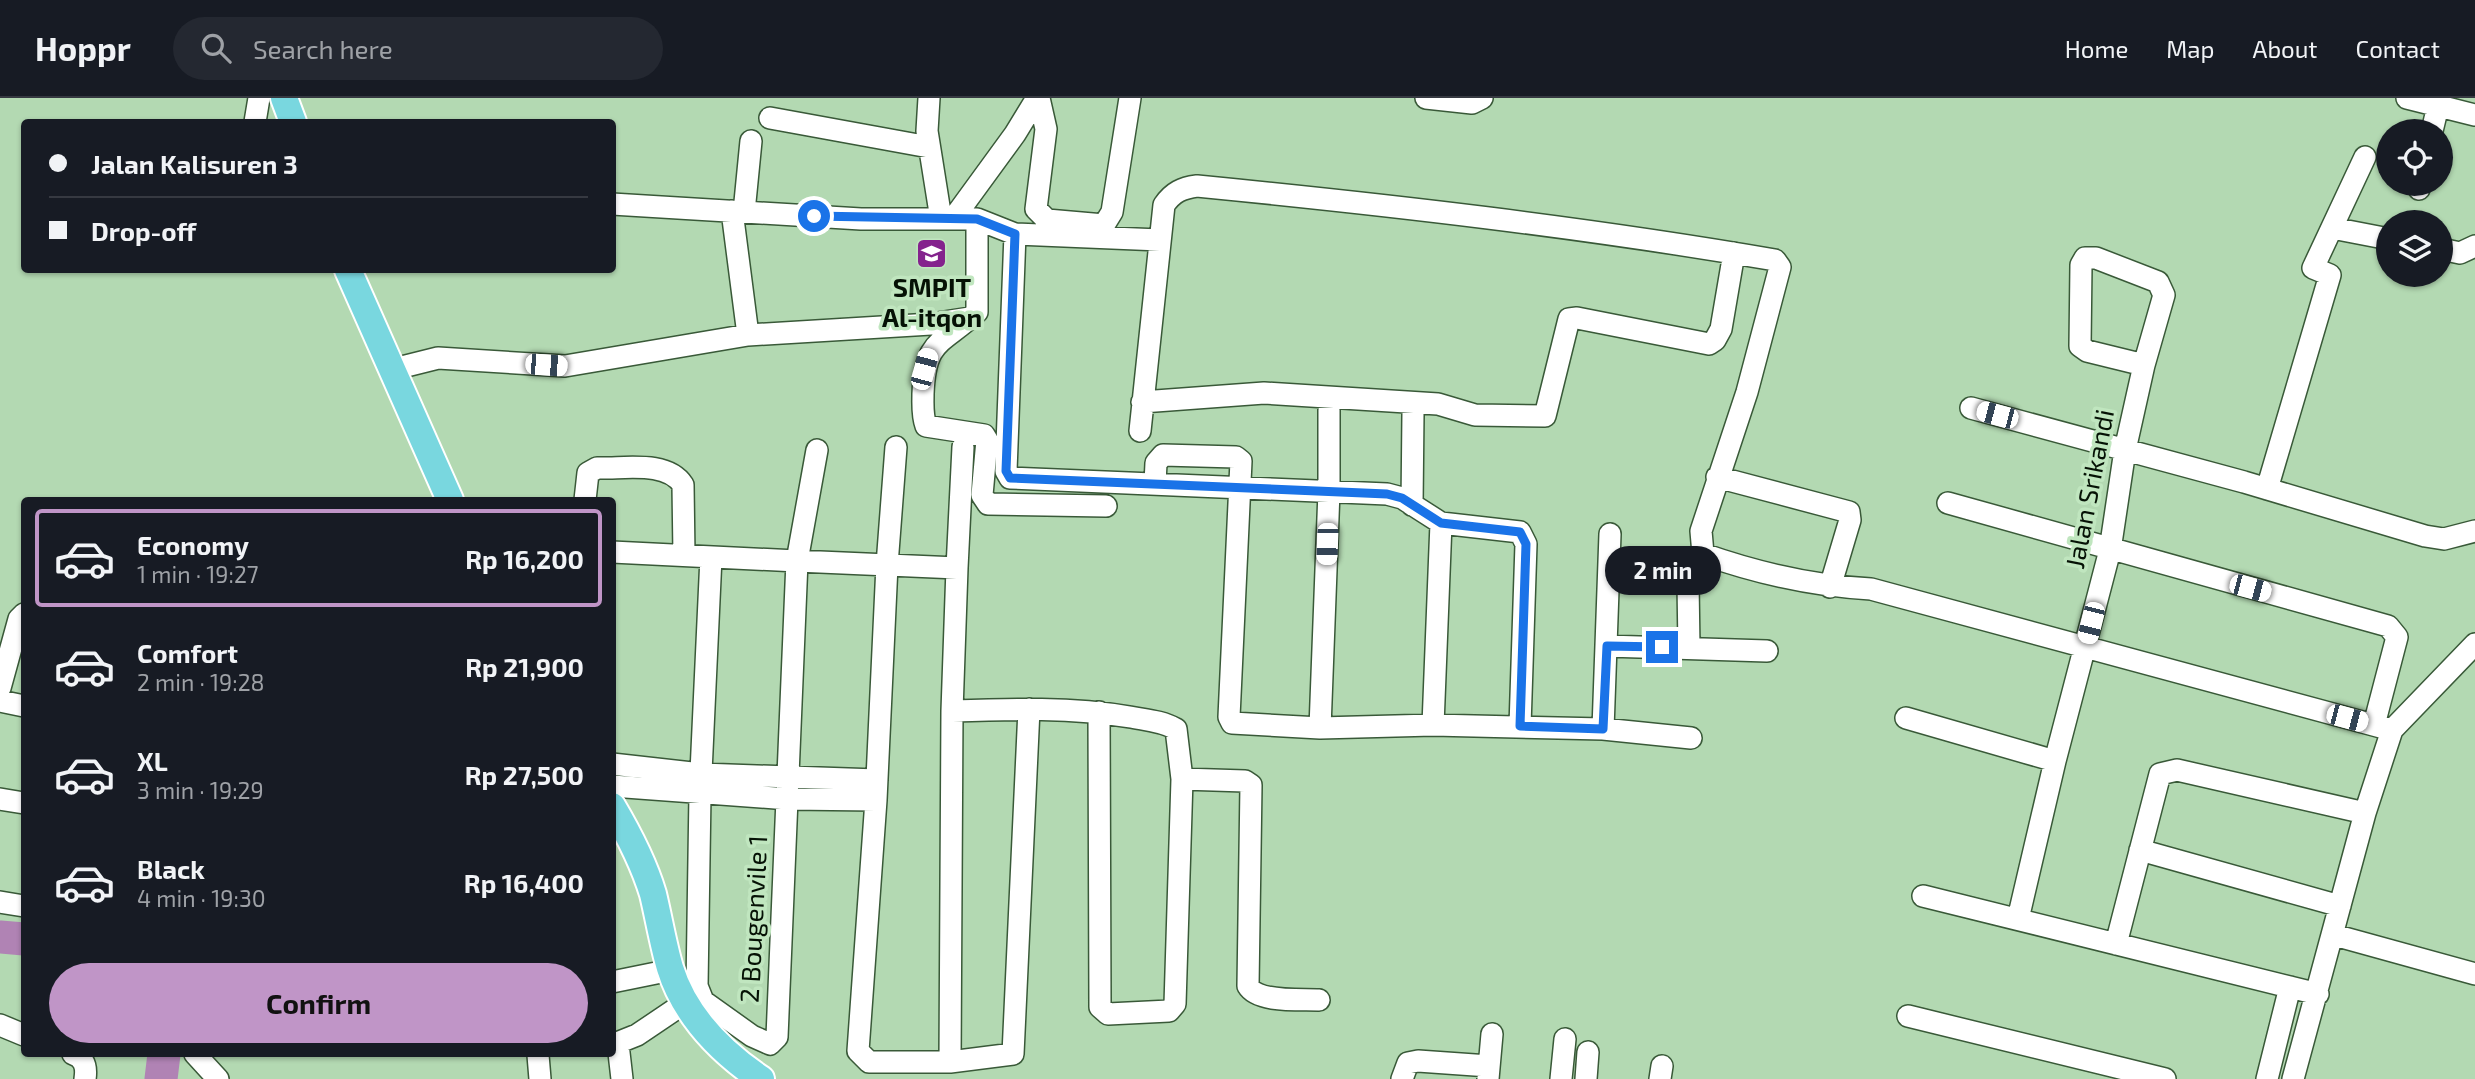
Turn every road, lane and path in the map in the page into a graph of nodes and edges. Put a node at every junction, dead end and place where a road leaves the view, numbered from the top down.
1 (259, 98) edge
2 (284, 98) edge
3 (929, 98) edge
4 (1038, 98) edge
5 (1130, 98) edge
6 (1426, 98) edge
7 (1482, 98) edge
8 (2407, 98) edge
9 (2438, 106) junction
10 (2475, 115) edge
11 (770, 118) dead end
12 (255, 119) edge
13 (292, 119) edge
14 (2435, 119) edge
15 (751, 141) dead end
16 (929, 146) junction
17 (2365, 156) dead end
18 (616, 204) edge
19 (738, 211) junction
20 (947, 219) junction
21 (977, 219) junction
22 (2332, 228) junction
23 (1015, 234) junction
24 (2376, 236) edge
25 (1160, 240) junction
26 (2475, 246) edge
27 (2453, 252) edge
28 (1734, 253) junction
29 (349, 273) edge
30 (970, 318) junction
31 (748, 335) junction
32 (2144, 365) junction
33 (390, 370) junction
34 (1142, 402) junction
35 (1971, 408) dead end
36 (1329, 410) dead end
37 (1413, 413) dead end
38 (1140, 431) dead end
39 (896, 447) dead end
40 (963, 447) dead end
41 (817, 450) dead end
42 (2125, 450) junction
43 (1717, 477) junction
44 (1155, 483) junction
45 (1241, 486) junction
46 (2267, 489) junction
47 (1329, 491) junction
48 (449, 497) edge
49 (585, 497) edge
50 (1948, 503) dead end
51 (1412, 505) junction
52 (1106, 506) dead end
53 (1441, 523) junction
54 (2475, 531) edge
55 (1610, 534) dead end
56 (2110, 550) junction
57 (616, 552) edge
58 (684, 555) junction
59 (711, 557) junction
60 (797, 561) junction
61 (887, 565) junction
62 (957, 568) junction
63 (1688, 583) dead end
64 (1830, 587) junction
65 (21, 617) edge
66 (2475, 645) edge
67 (1607, 646) junction
68 (1689, 648) junction
69 (2085, 648) junction
70 (1767, 651) dead end
71 (0, 688) edge
72 (0, 701) edge
73 (21, 705) edge
74 (1029, 709) junction
75 (952, 711) junction
76 (1099, 712) junction
77 (1906, 718) dead end
78 (1433, 725) junction
79 (1520, 726) junction
80 (1320, 728) junction
81 (2383, 728) junction
82 (1603, 729) junction
83 (1691, 738) dead end
84 (2055, 761) junction
85 (616, 765) edge
86 (1182, 779) junction
87 (701, 784) junction
88 (616, 786) edge
89 (788, 789) junction
90 (876, 790) junction
91 (0, 799) edge
92 (21, 802) edge
93 (2365, 813) junction
94 (616, 815) edge
95 (2140, 850) junction
96 (1923, 896) dead end
97 (0, 902) edge
98 (21, 906) edge
99 (2340, 906) junction
100 (2018, 919) junction
101 (2334, 935) junction
102 (2116, 944) junction
103 (671, 970) junction
104 (2475, 974) edge
105 (616, 981) edge
106 (2290, 987) junction
107 (2318, 994) junction
108 (1319, 1000) dead end
109 (686, 1002) junction
110 (1908, 1016) dead end
111 (0, 1025) edge
112 (21, 1034) edge
113 (1492, 1034) dead end
114 (1564, 1039) dead end
115 (616, 1044) edge
116 (616, 1050) edge
117 (1588, 1052) dead end
118 (80, 1057) edge
119 (198, 1057) edge
120 (539, 1057) edge
121 (940, 1068) edge
122 (1488, 1072) edge
123 (86, 1079) edge
124 (218, 1079) edge
125 (540, 1079) edge
126 (622, 1079) edge
127 (761, 1079) edge
128 (1402, 1079) edge
129 (1561, 1079) edge
130 (1586, 1079) edge
131 (2165, 1079) edge
132 (2267, 1079) edge
133 (2293, 1079) edge

1 - 12 street
2 - 13 main road
3 - 16 street
4 - 5 street
4 - 20 street
6 - 7 street
8 - 9 street
9 - 10 street
9 - 14 street
11 - 16 street
15 - 19 street
16 - 20 street
17 - 22 street
18 - 19 street
19 - 20 street
19 - 31 street
20 - 21 street
21 - 23 street
21 - 30 street
22 - 24 street
22 - 46 street
23 - 25 street
23 - 44 street
25 - 28 street
25 - 34 street
26 - 27 street
28 - 34 street
28 - 43 street
29 - 33 main road
30 - 31 street
30 - 52 street
31 - 33 street
32 - 32 street, Jalan Srikandi
32 - 42 street, Jalan Srikandi
33 - 48 main road
34 - 38 street
35 - 42 street
36 - 47 street
37 - 51 street
39 - 61 street
40 - 62 street
41 - 60 street, 2 Bougenvile 1
42 - 46 street
42 - 56 street, Jalan Srikandi
43 - 64 street
43 - 64 street
44 - 45 street
44 - 45 street
45 - 47 street
45 - 80 street
46 - 54 street
47 - 51 street
47 - 80 street
49 - 58 street
50 - 56 street
51 - 53 street
53 - 78 street
53 - 79 street
55 - 67 street
56 - 69 street, Jalan Srikandi
56 - 81 street
57 - 58 street
58 - 59 street
59 - 60 street
59 - 87 street
60 - 61 street
60 - 89 street, 2 Bougenvile 1
61 - 62 street
61 - 90 street
62 - 75 street
63 - 68 street
64 - 69 street
65 - 71 street
66 - 81 street
67 - 68 street
67 - 82 street
68 - 70 street
69 - 81 street
69 - 84 street, Jalan Srikandi
72 - 73 street
74 - 75 street
74 - 76 street
74 - 121 street
75 - 121 street
76 - 86 street
76 - 86 street
77 - 84 street
78 - 79 street
78 - 80 street
79 - 82 street
81 - 93 street
82 - 83 street
84 - 100 street, Jalan Srikandi
85 - 87 street
86 - 108 street
87 - 88 street
87 - 89 street
87 - 89 street, 2 Bougenvile 1
89 - 90 street
90 - 121 street
91 - 92 street
93 - 95 street
93 - 99 street
94 - 103 main road
95 - 99 street
95 - 102 street
96 - 100 street
97 - 98 street
99 - 101 street
100 - 102 street
101 - 104 street
101 - 107 street
102 - 106 street
103 - 105 street
103 - 109 main road
106 - 107 street
106 - 132 street
107 - 133 street
109 - 115 street
109 - 127 main road
110 - 131 street
111 - 112 street
113 - 122 street
114 - 129 street
116 - 126 street
117 - 130 street
118 - 123 street
119 - 124 street
120 - 125 street
122 - 128 street

